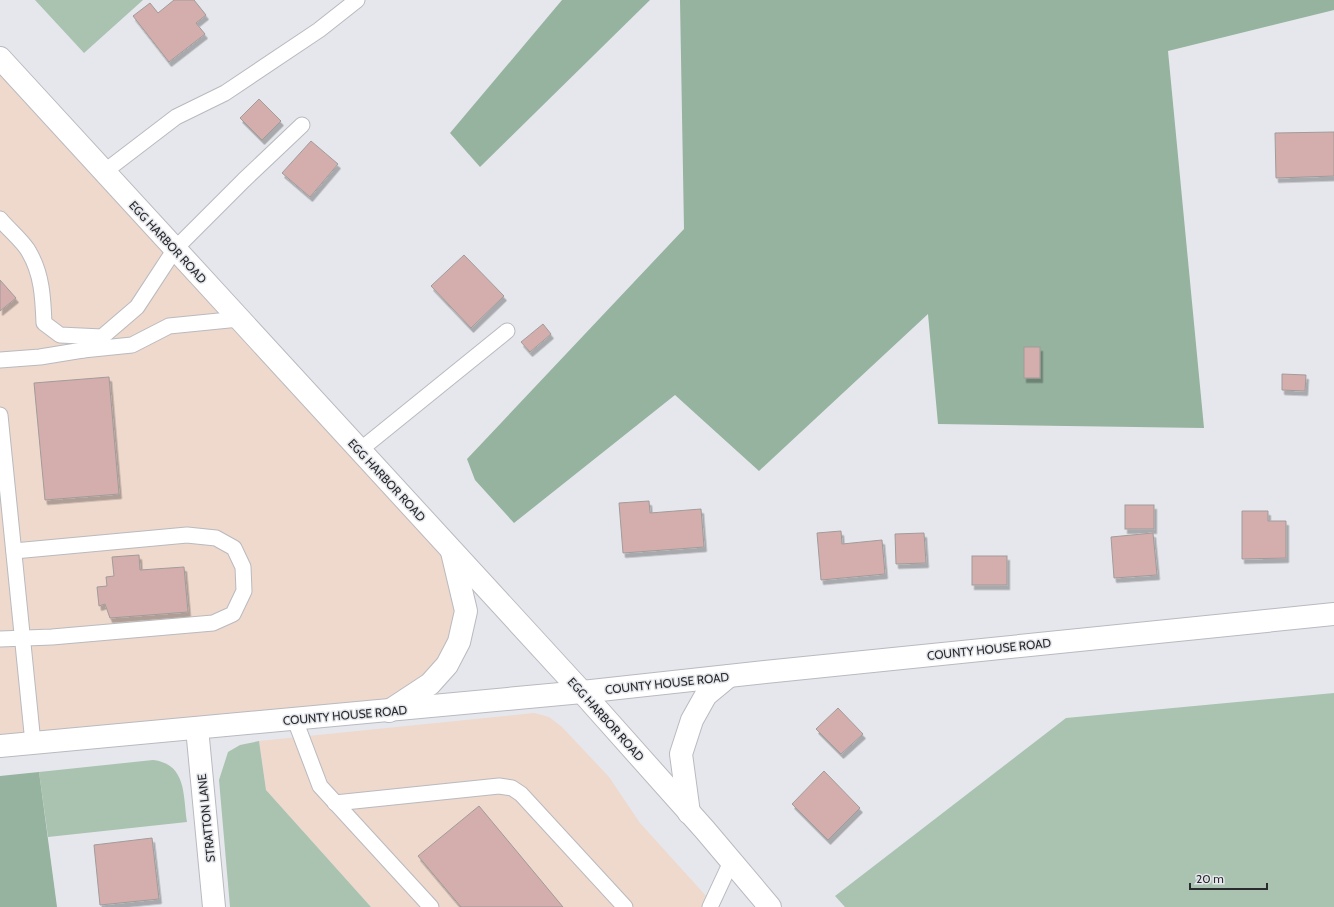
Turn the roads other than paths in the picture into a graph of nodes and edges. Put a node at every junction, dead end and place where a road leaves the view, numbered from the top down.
1 (357, 0) edge
2 (0, 58) edge
3 (302, 125) dead end
4 (104, 172) junction
5 (0, 220) edge
6 (175, 249) junction
7 (239, 319) junction
8 (507, 331) dead end
9 (102, 337) junction
10 (83, 350) junction
11 (0, 360) edge
12 (0, 415) edge
13 (360, 450) junction
14 (452, 550) junction
15 (14, 551) junction
16 (1334, 614) edge
17 (23, 638) junction
18 (0, 640) edge
19 (729, 676) junction
20 (582, 692) junction
21 (389, 711) junction
22 (295, 720) junction
23 (197, 728) junction
24 (33, 743) junction
25 (0, 746) edge
26 (334, 803) junction
27 (689, 813) junction
28 (731, 862) junction
29 (214, 907) edge
30 (431, 907) edge
31 (625, 907) edge
32 (710, 907) edge
33 (770, 907) edge

1 - 4 lane
2 - 4 street, EGG HARBOR ROAD
3 - 6 lane
4 - 6 street, EGG HARBOR ROAD
5 - 9 lane
6 - 7 street, EGG HARBOR ROAD
6 - 9 lane
7 - 10 lane
7 - 13 street, EGG HARBOR ROAD
8 - 13 lane
9 - 10 lane
10 - 11 lane
12 - 15 lane
13 - 14 street, EGG HARBOR ROAD
14 - 20 street, EGG HARBOR ROAD
14 - 21 street
15 - 17 lane
15 - 17 lane
16 - 19 street, COUNTY HOUSE ROAD
17 - 18 lane
17 - 24 lane
19 - 20 street, COUNTY HOUSE ROAD
19 - 27 street
20 - 21 street, COUNTY HOUSE ROAD
20 - 27 street, EGG HARBOR ROAD
21 - 22 street, COUNTY HOUSE ROAD
22 - 23 street, COUNTY HOUSE ROAD
22 - 26 lane
23 - 24 street, COUNTY HOUSE ROAD
23 - 29 street, STRATTON LANE
24 - 25 street, COUNTY HOUSE ROAD
26 - 30 lane
26 - 31 lane
27 - 28 street, EGG HARBOR ROAD
28 - 32 lane
28 - 33 street, EGG HARBOR ROAD

